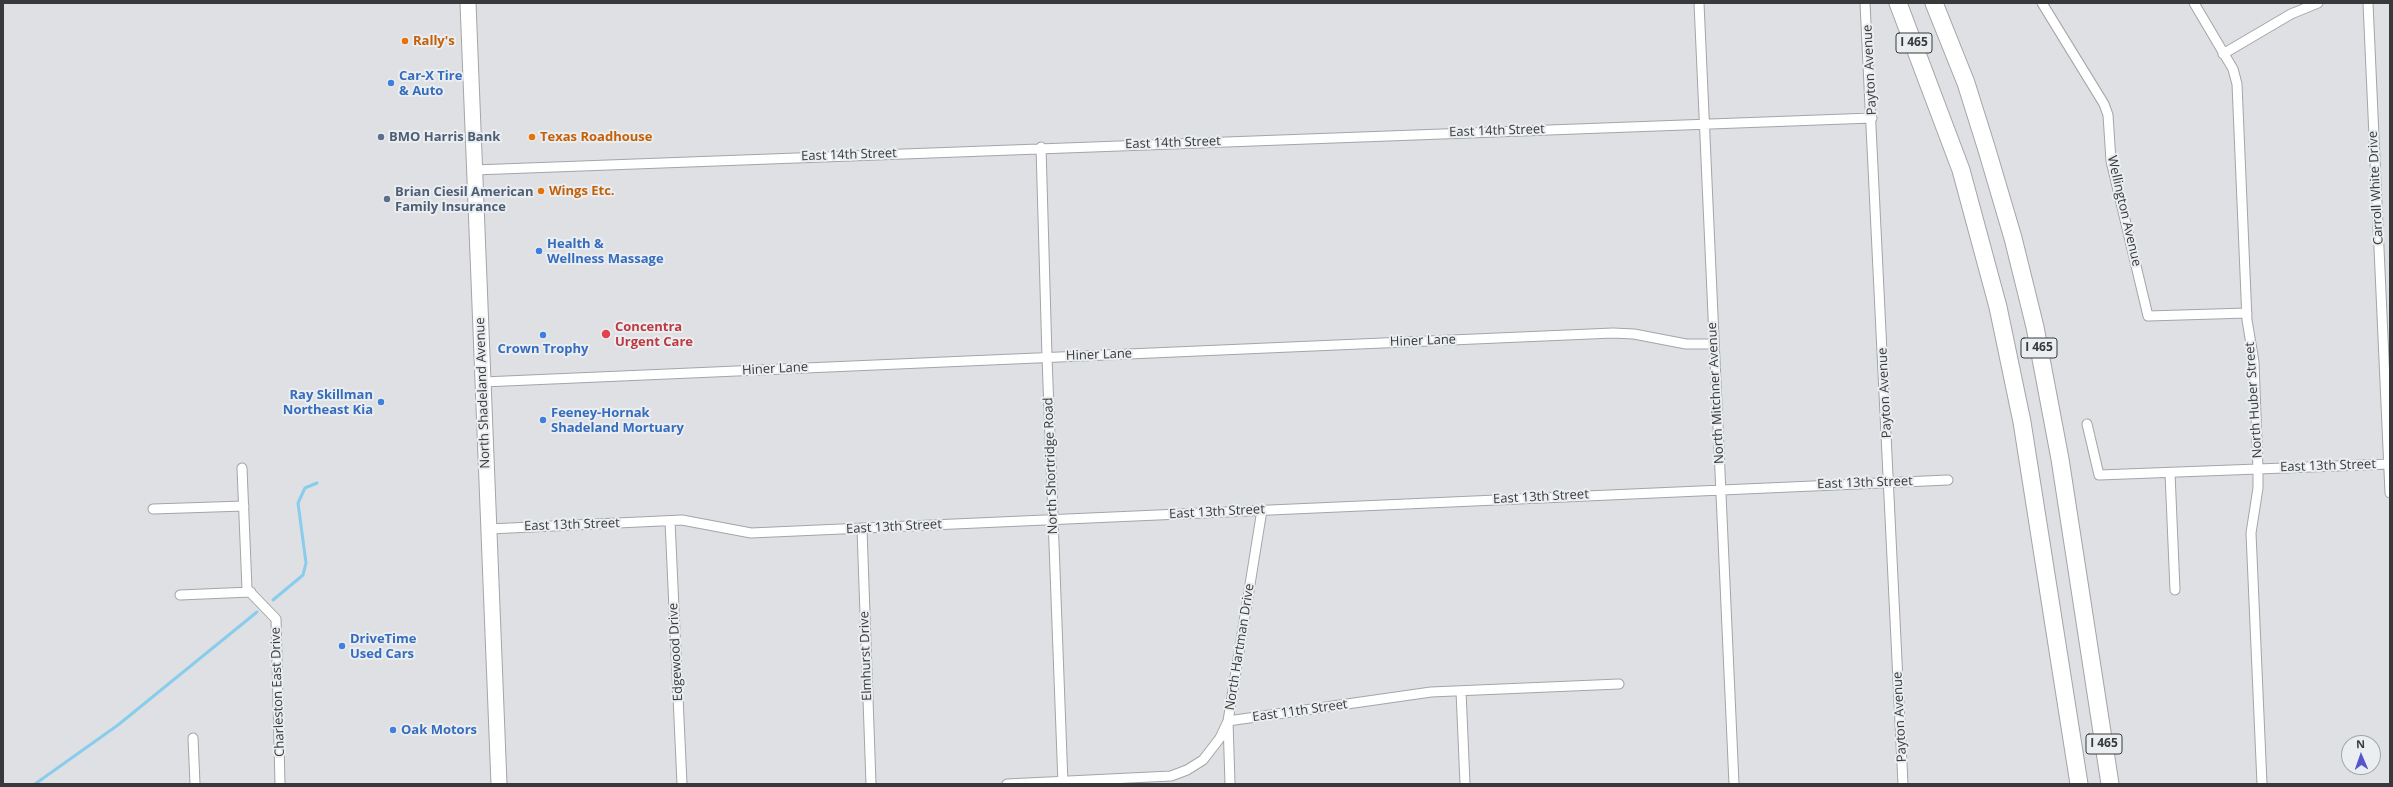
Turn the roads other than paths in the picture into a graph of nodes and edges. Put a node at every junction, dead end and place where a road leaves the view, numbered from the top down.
1 (468, 3) edge
2 (1699, 3) edge
3 (1865, 3) edge
4 (1898, 3) edge
5 (1934, 3) edge
6 (2042, 3) edge
7 (2194, 3) edge
8 (2318, 3) edge
9 (2368, 3) edge
10 (2223, 54) junction
11 (1872, 118) junction
12 (1705, 124) junction
13 (1042, 147) junction
14 (474, 170) junction
15 (2246, 312) junction
16 (1714, 344) junction
17 (1047, 357) junction
18 (483, 382) junction
19 (2087, 424) dead end
20 (2389, 464) edge
21 (242, 468) dead end
22 (2258, 469) junction
23 (2170, 472) junction
24 (1948, 480) dead end
25 (1890, 482) junction
26 (1720, 489) junction
27 (2390, 493) edge
28 (244, 506) junction
29 (153, 509) dead end
30 (1262, 510) junction
31 (1053, 519) junction
32 (670, 521) junction
33 (489, 529) junction
34 (862, 529) junction
35 (2175, 590) dead end
36 (251, 592) junction
37 (180, 595) dead end
38 (1619, 684) dead end
39 (1461, 691) junction
40 (1228, 721) junction
41 (193, 738) dead end
42 (1063, 783) edge
43 (195, 784) edge
44 (280, 784) edge
45 (499, 784) edge
46 (682, 784) edge
47 (870, 784) edge
48 (1007, 784) edge
49 (1230, 784) edge
50 (1465, 784) edge
51 (1734, 784) edge
52 (1903, 784) edge
53 (2079, 784) edge
54 (2110, 784) edge
55 (2262, 784) edge

1 - 14 main road, North Shadeland Avenue
2 - 12 street, North Mitchner Avenue
3 - 11 street, Payton Avenue
4 - 53 highway, I 465
5 - 54 highway, I 465
6 - 15 street, Wellington Avenue
7 - 10 street, North Huber Street
8 - 10 street
9 - 20 street, Carroll White Drive
10 - 15 street, North Huber Street
11 - 12 street, East 14th Street
11 - 25 street, Payton Avenue
12 - 13 street, East 14th Street
12 - 16 street, North Mitchner Avenue
13 - 14 street, East 14th Street
13 - 17 street, North Shortridge Road
14 - 18 main road, North Shadeland Avenue
15 - 22 street, North Huber Street
16 - 17 street, Hiner Lane
16 - 26 street, North Mitchner Avenue
17 - 18 street, Hiner Lane
17 - 31 street, North Shortridge Road
18 - 33 main road, North Shadeland Avenue
19 - 23 street, East 13th Street
20 - 22 street, East 13th Street
20 - 27 street, Carroll White Drive
21 - 28 street, Charleston East Drive
22 - 23 street, East 13th Street
22 - 55 street, North Huber Street
23 - 35 street
24 - 25 street, East 13th Street
25 - 26 street, East 13th Street
25 - 52 street, Payton Avenue
26 - 30 street, East 13th Street
26 - 51 street, North Mitchner Avenue
28 - 29 street
28 - 36 street, Charleston East Drive
30 - 31 street, East 13th Street
30 - 40 street, North Hartman Drive
31 - 34 street, East 13th Street
31 - 42 street, North Shortridge Road
32 - 33 street, East 13th Street
32 - 34 street, East 13th Street
32 - 46 street, Edgewood Drive
33 - 45 main road, North Shadeland Avenue
34 - 47 street, Elmhurst Drive
36 - 37 street
36 - 44 street, Charleston East Drive
38 - 39 street, East 11th Street
39 - 40 street, East 11th Street
39 - 50 street
40 - 42 street
40 - 49 street, North Hartman Drive
41 - 43 street
42 - 48 street

